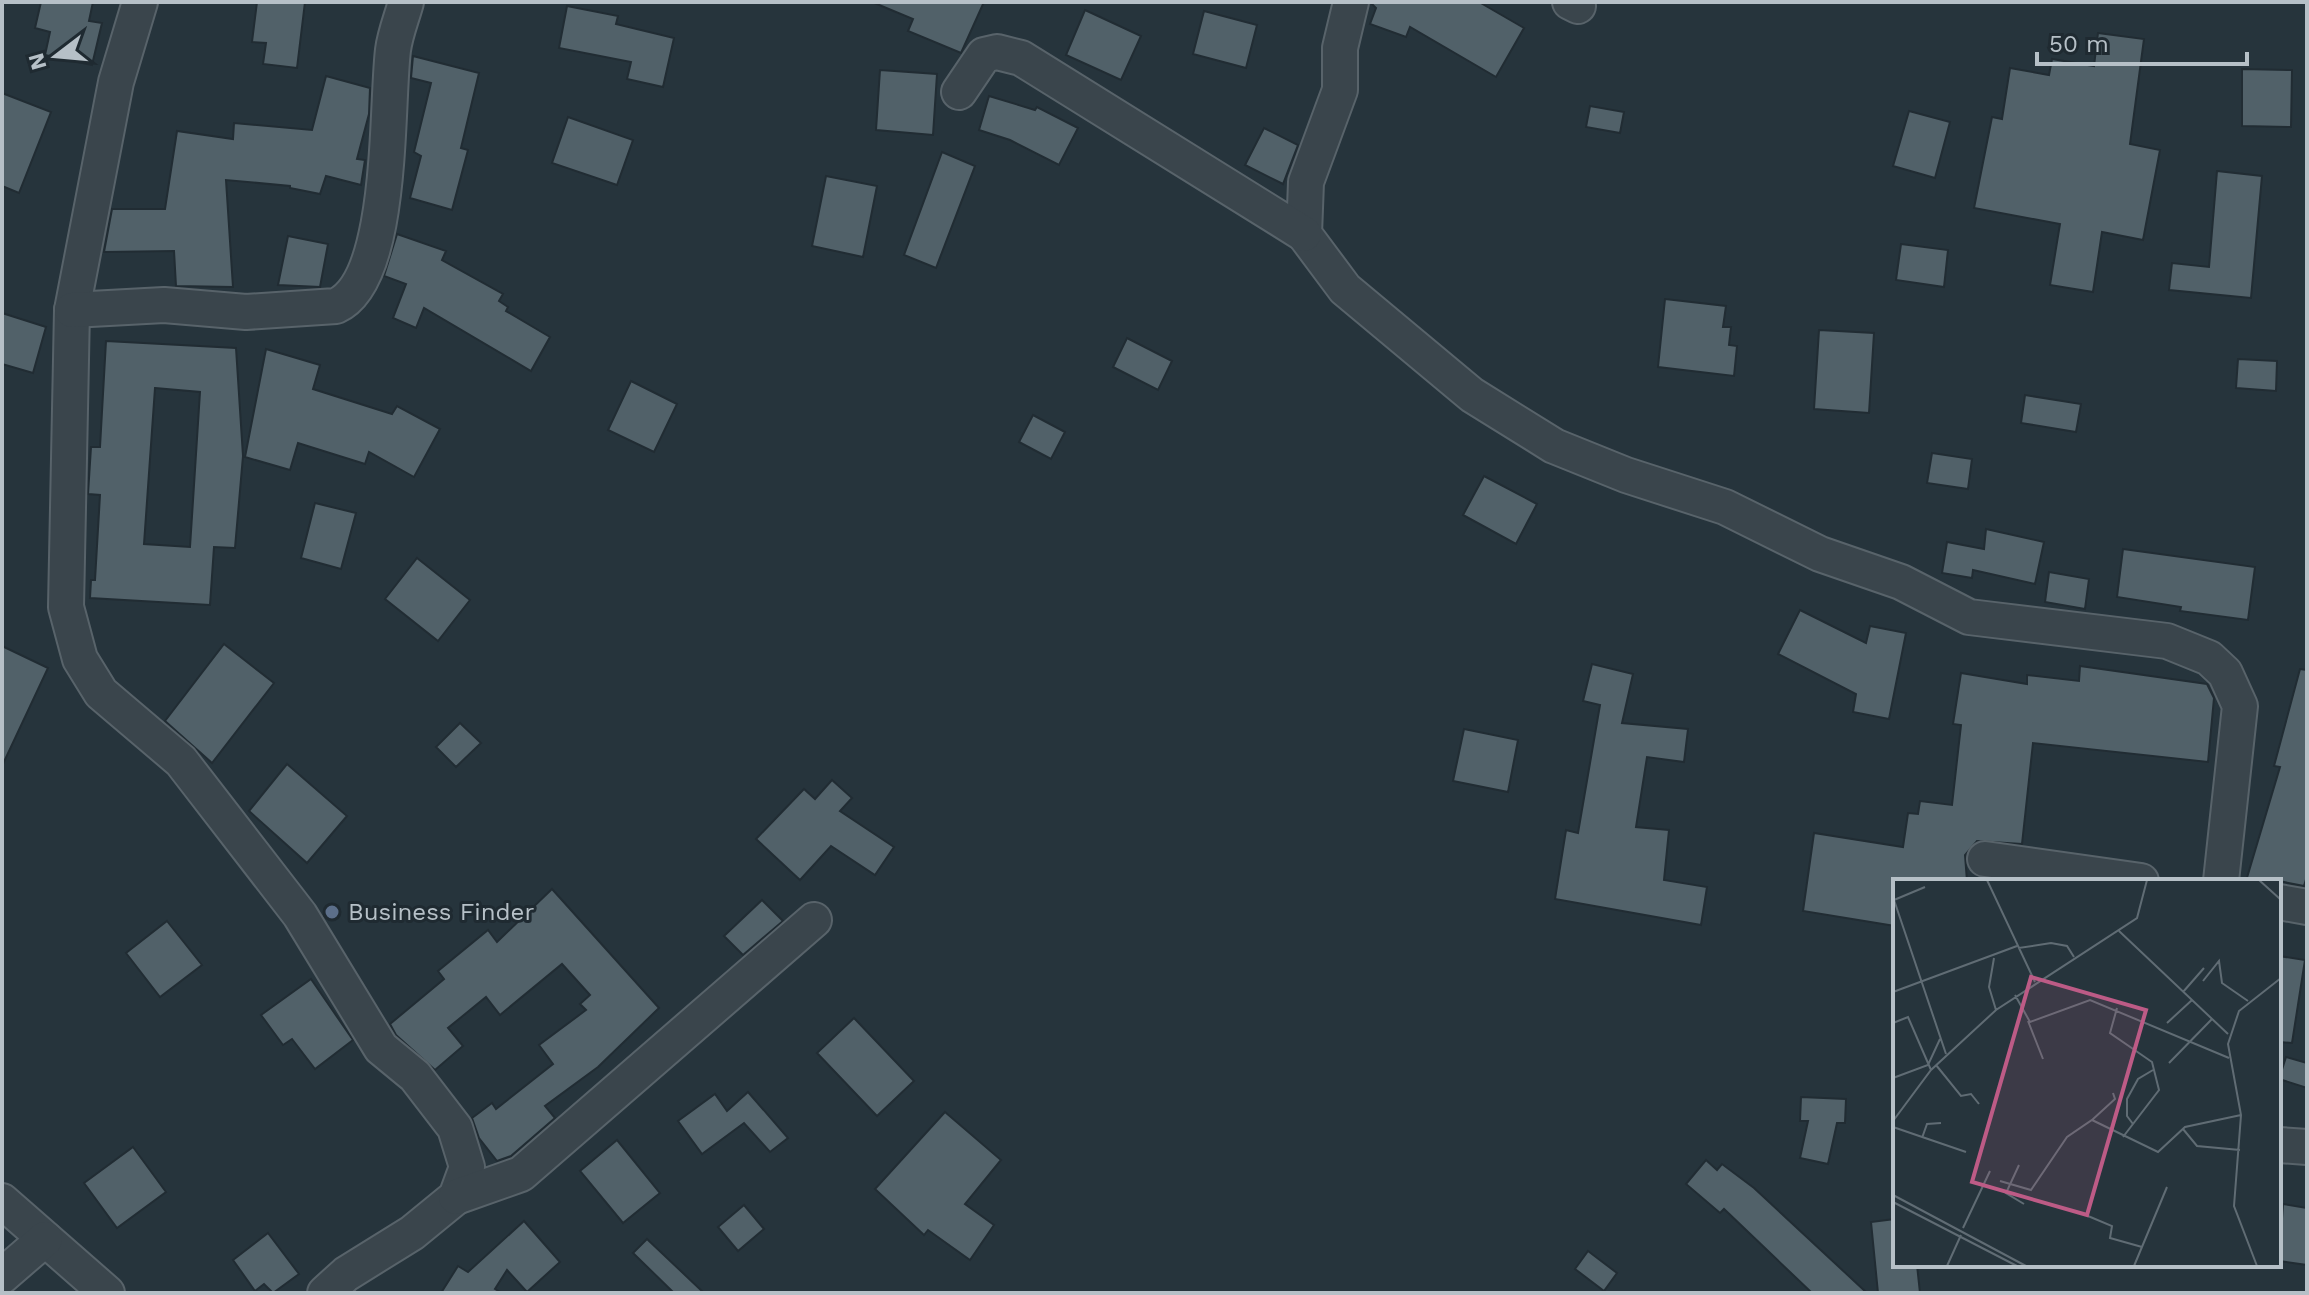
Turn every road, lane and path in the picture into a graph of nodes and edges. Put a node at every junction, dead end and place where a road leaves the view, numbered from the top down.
1 (140, 2) edge
2 (406, 2) edge
3 (1351, 2) edge
4 (959, 92) dead end
5 (1304, 234) junction
6 (72, 310) junction
7 (1985, 859) dead end
8 (2127, 879) edge
9 (2221, 879) edge
10 (2281, 902) edge
11 (2307, 907) edge
12 (814, 920) dead end
13 (2281, 1145) edge
14 (2307, 1147) edge
15 (456, 1197) junction
16 (2, 1201) edge
17 (45, 1239) junction
18 (2, 1276) edge
19 (346, 1287) edge
20 (107, 1293) edge

1 - 6 street
2 - 6 street
3 - 5 street
4 - 5 street
5 - 9 street
6 - 15 street
7 - 8 street
10 - 11 street
12 - 15 street
13 - 14 street
15 - 19 street
16 - 17 street
17 - 18 street
17 - 20 street

